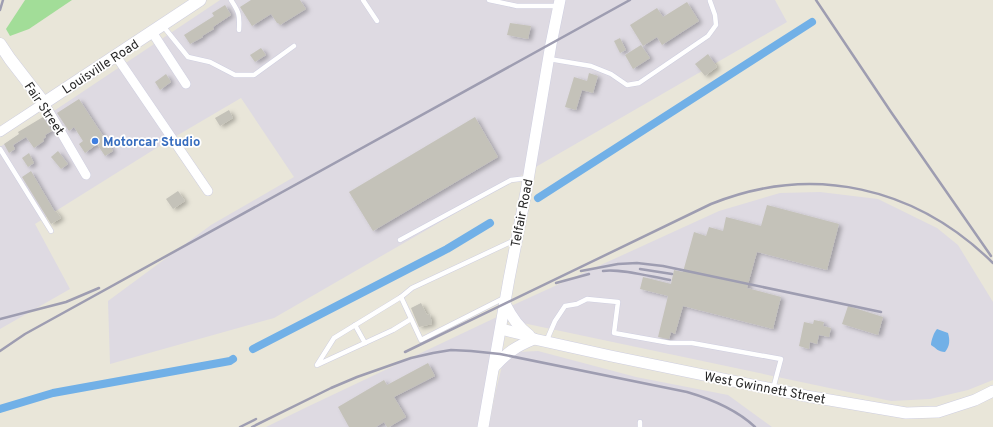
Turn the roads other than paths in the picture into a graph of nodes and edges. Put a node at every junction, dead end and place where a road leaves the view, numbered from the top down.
1 (200, 0) edge
2 (231, 0) edge
3 (364, 0) edge
4 (489, 0) edge
5 (710, 1) edge
6 (560, 3) edge
7 (377, 21) dead end
8 (162, 25) junction
9 (239, 30) dead end
10 (152, 32) junction
11 (0, 44) edge
12 (294, 46) dead end
13 (116, 56) junction
14 (549, 60) junction
15 (186, 84) dead end
16 (44, 103) junction
17 (0, 132) edge
18 (0, 149) edge
19 (86, 175) dead end
20 (528, 178) junction
21 (208, 191) dead end
22 (51, 231) dead end
23 (400, 240) dead end
24 (516, 240) junction
25 (401, 297) junction
26 (505, 300) junction
27 (411, 319) junction
28 (355, 325) junction
29 (500, 333) junction
30 (534, 339) junction
31 (546, 342) junction
32 (364, 343) junction
33 (494, 368) junction
34 (774, 389) junction
35 (993, 391) edge
36 (483, 427) edge

1 - 8 main road, Louisville Road
2 - 9 lane
3 - 7 lane
4 - 6 lane
5 - 14 lane
6 - 14 street, Telfair Road
8 - 10 main road, Louisville Road
8 - 12 lane
10 - 13 main road, Louisville Road
10 - 15 street
11 - 16 main road, Fair Street
13 - 16 main road, Louisville Road
13 - 21 street
14 - 20 street, Telfair Road
16 - 17 street, Louisville Road
16 - 19 street, Fair Street
18 - 22 lane
20 - 23 lane
20 - 24 street, Telfair Road
24 - 25 lane
24 - 26 street, Telfair Road
25 - 27 lane
25 - 28 lane
26 - 27 lane
26 - 29 street, Telfair Road
26 - 30 street
27 - 32 lane
28 - 32 lane
28 - 32 lane
29 - 30 street, West Gwinnett Street
29 - 33 street, Telfair Road
30 - 31 street, West Gwinnett Street
30 - 33 street
31 - 34 street, West Gwinnett Street
31 - 34 lane
33 - 36 street, Telfair Road
34 - 35 street, West Gwinnett Street

